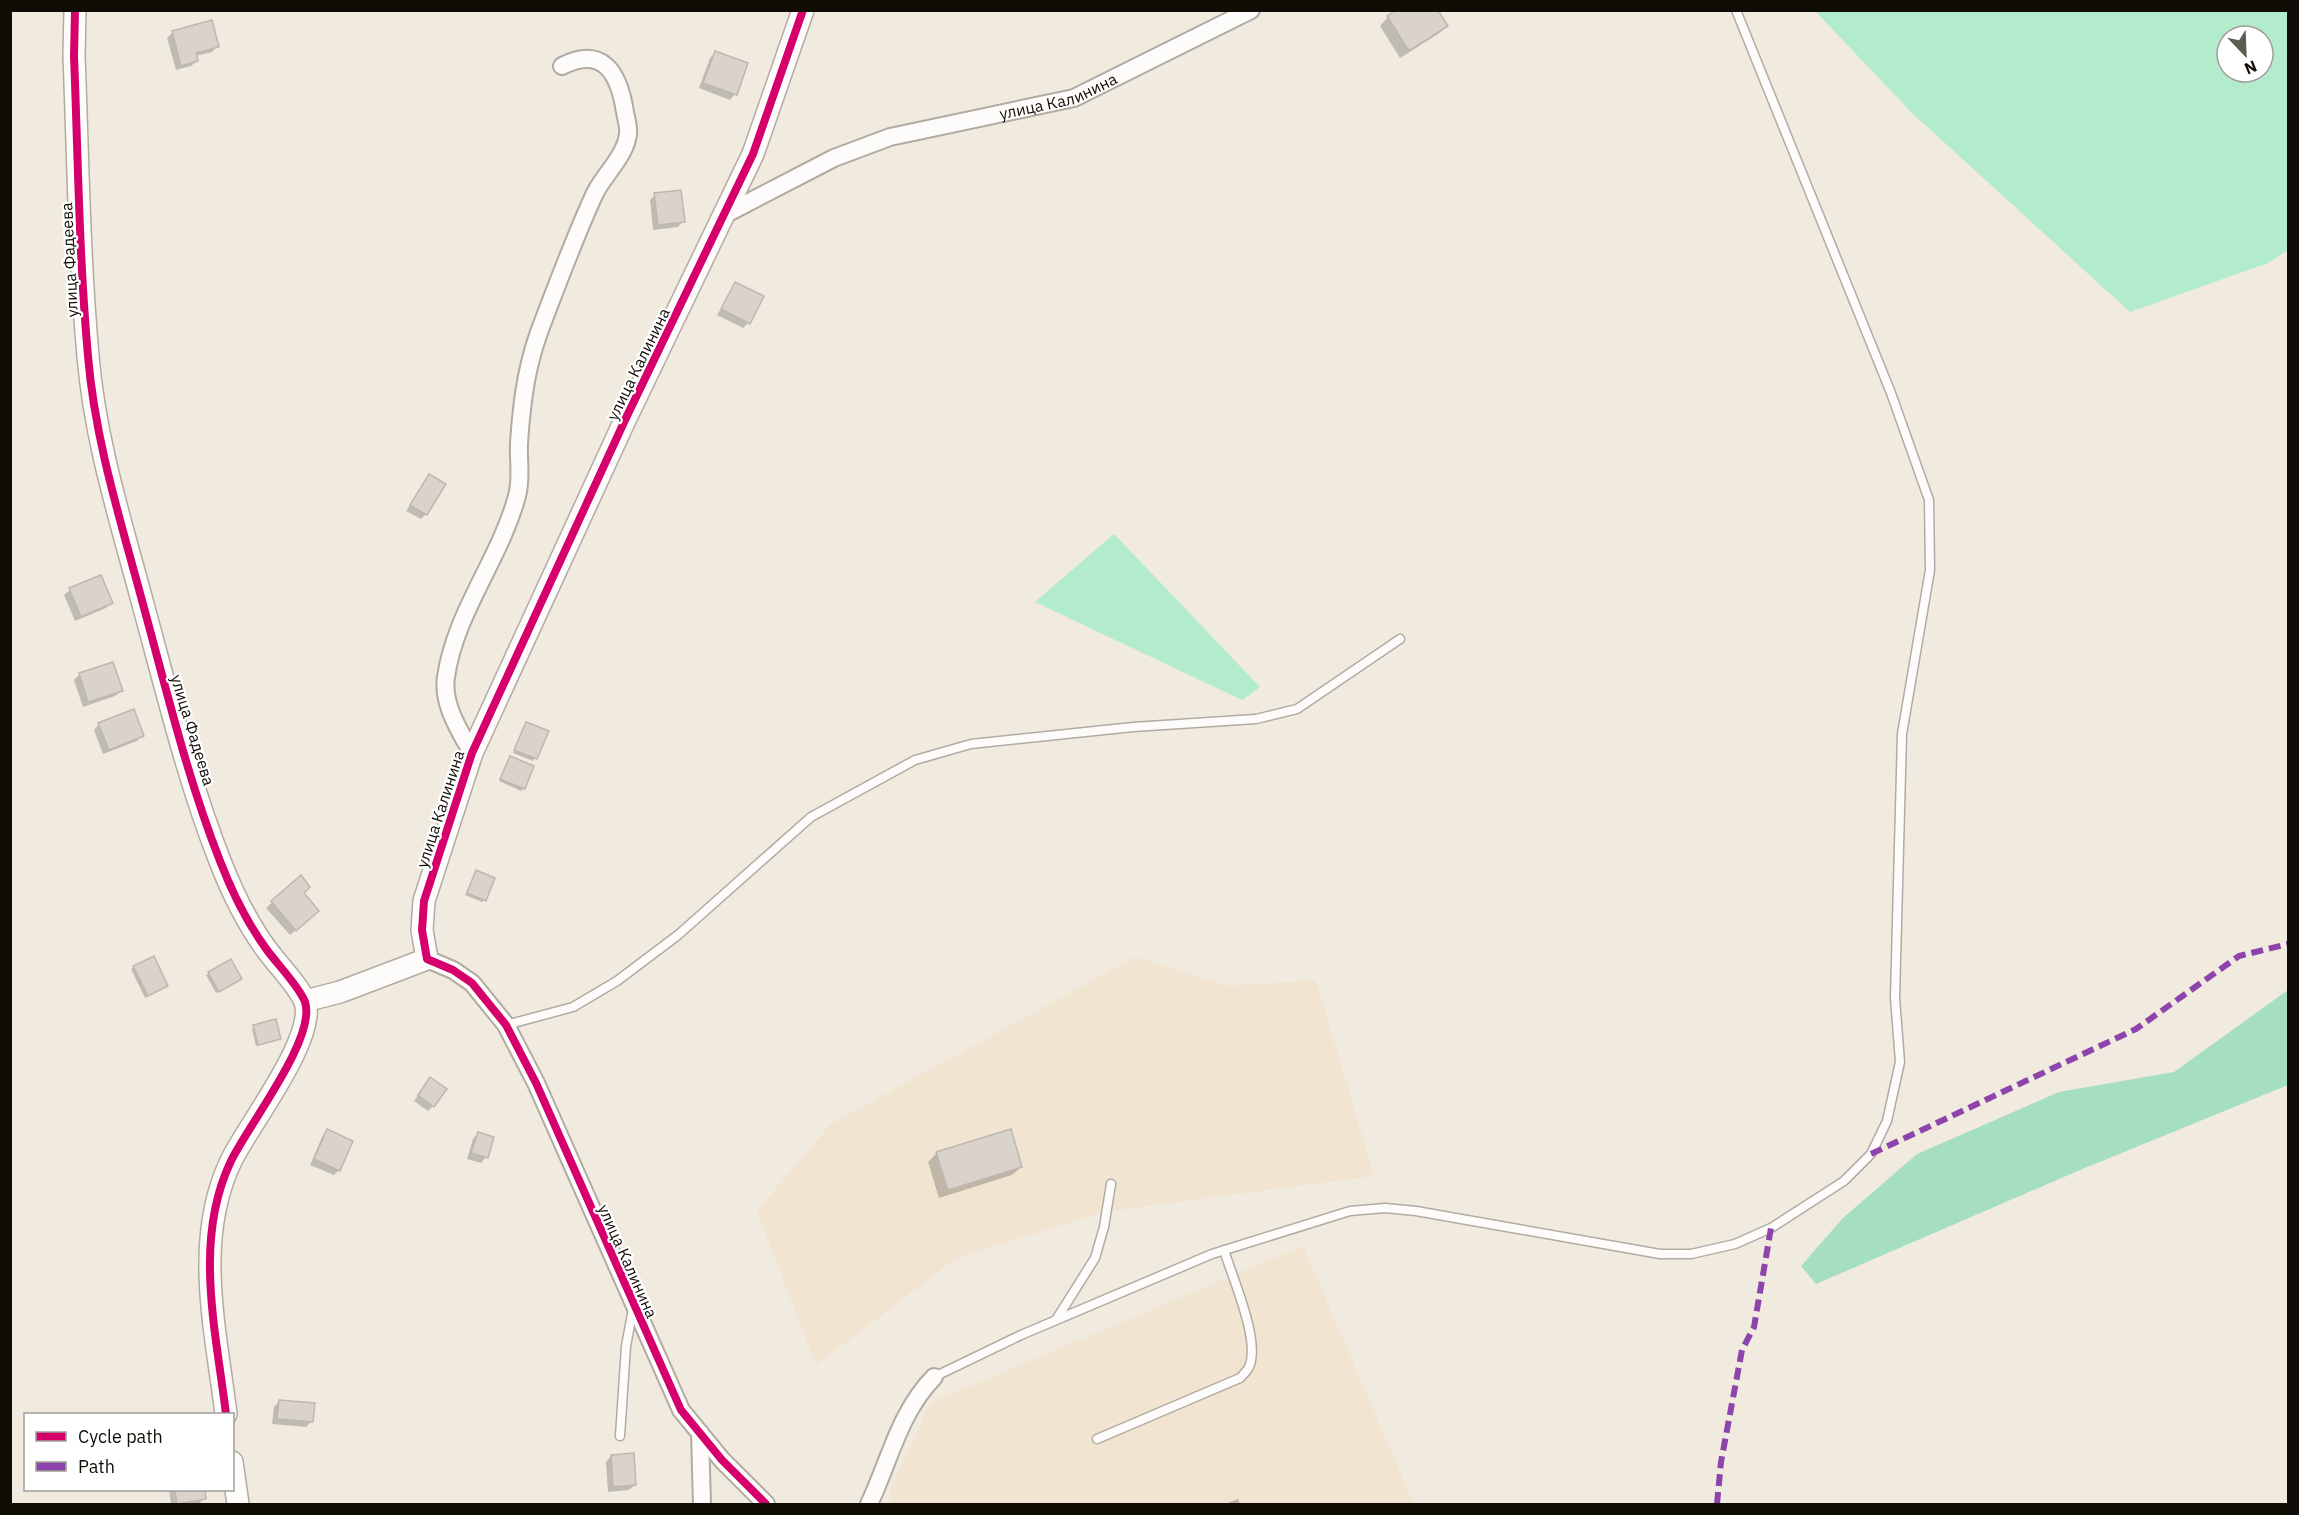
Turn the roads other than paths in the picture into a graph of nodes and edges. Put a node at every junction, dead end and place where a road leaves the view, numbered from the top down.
1 (75, 10) edge
2 (803, 10) edge
3 (1251, 10) edge
4 (1736, 10) edge
5 (562, 66) dead end
6 (724, 215) junction
7 (1400, 639) dead end
8 (472, 753) junction
9 (427, 959) junction
10 (305, 1001) junction
11 (506, 1025) junction
12 (1111, 1184) dead end
13 (1224, 1250) junction
14 (633, 1305) junction
15 (1056, 1320) junction
16 (934, 1377) joint
17 (226, 1413) edge
18 (700, 1433) junction
19 (620, 1436) dead end
20 (1097, 1439) dead end
21 (234, 1476) edge
22 (238, 1504) edge
23 (702, 1504) edge
24 (766, 1504) edge
25 (869, 1504) edge

1 - 10 street, улица Фадеева
2 - 6 street, улица Калинина
3 - 6 street, улица Калинина
4 - 13 lane
5 - 8 street
6 - 8 street, улица Калинина
7 - 11 lane
8 - 9 street, улица Калинина
9 - 10 street
9 - 11 street, улица Калинина
10 - 17 street
11 - 14 street, улица Калинина
12 - 15 lane
13 - 15 lane
13 - 20 lane
14 - 18 street, улица Калинина
14 - 19 lane
15 - 16 lane
16 - 25 street
18 - 23 street
18 - 24 street, улица Калинина
21 - 22 street

